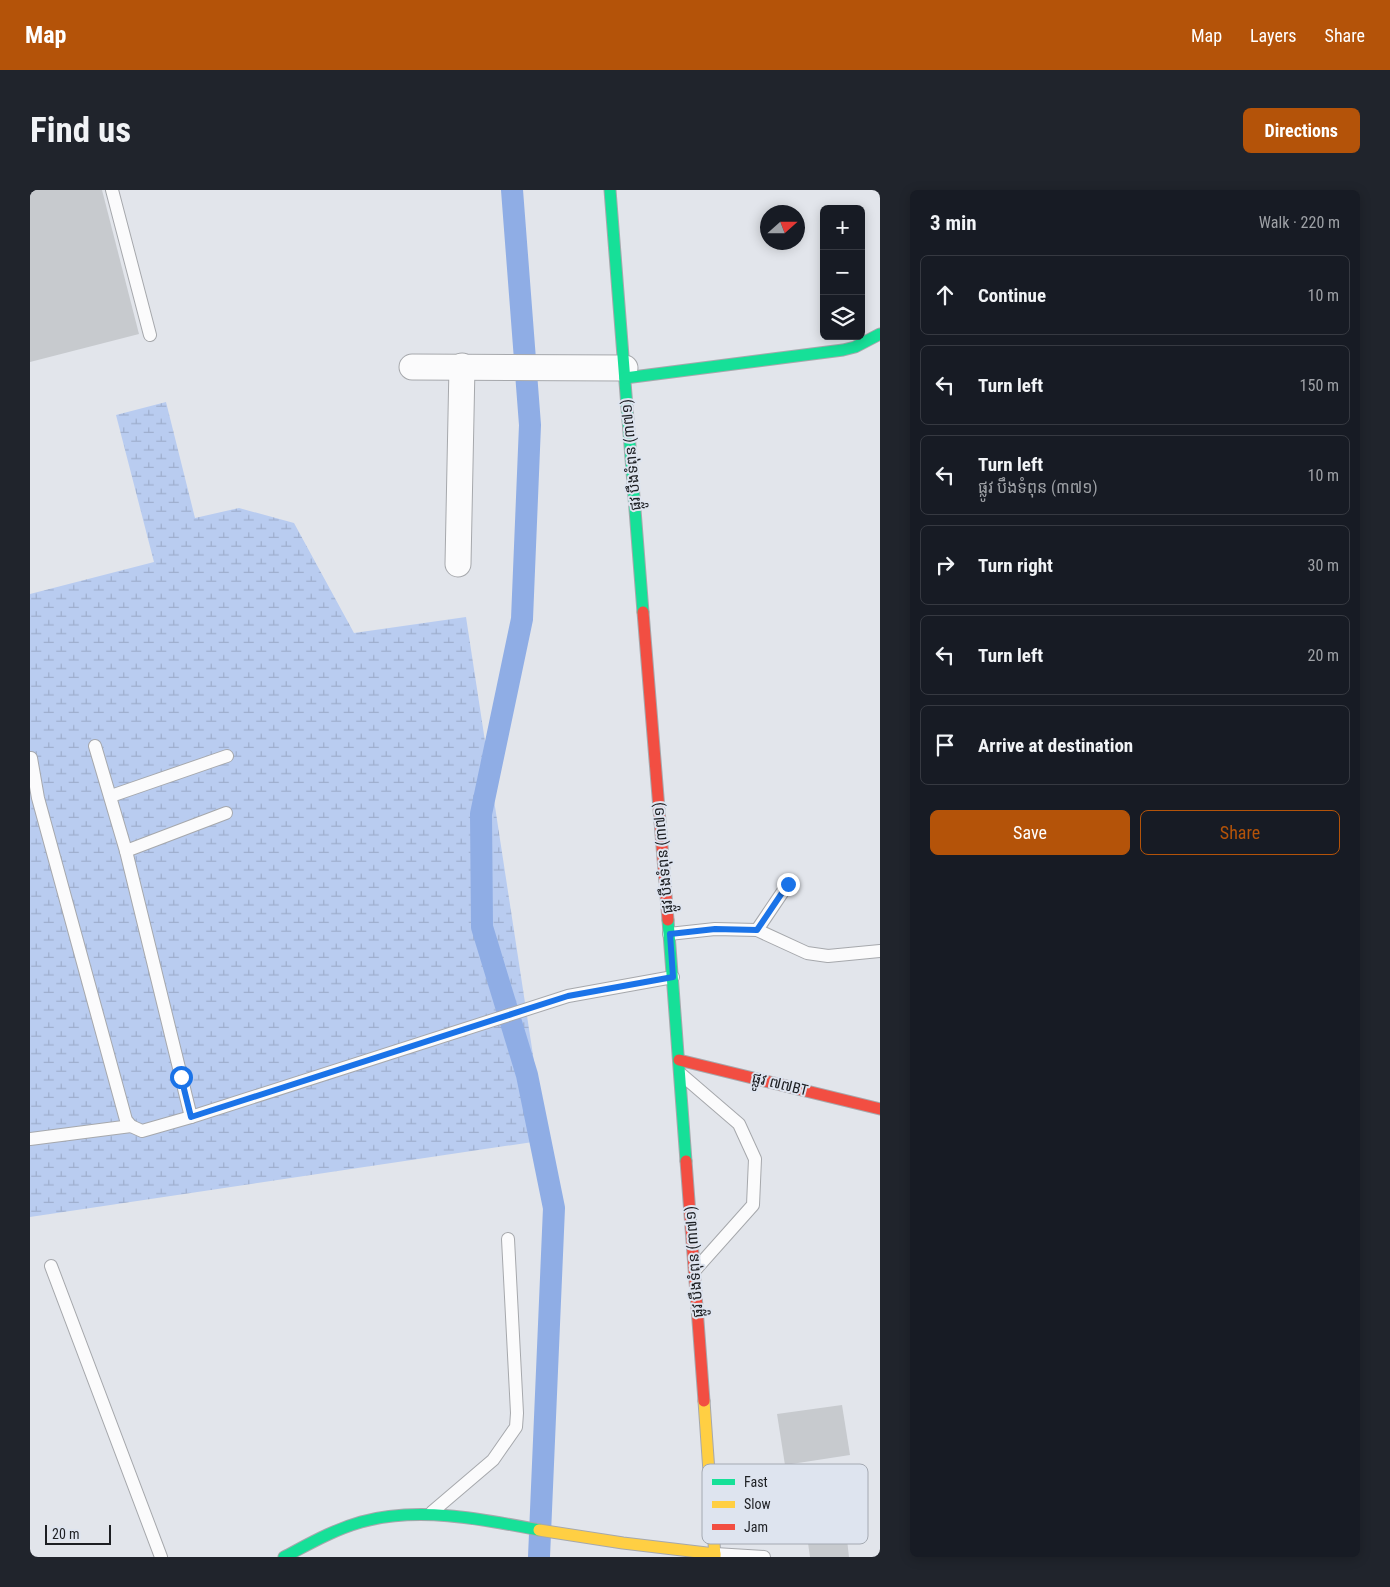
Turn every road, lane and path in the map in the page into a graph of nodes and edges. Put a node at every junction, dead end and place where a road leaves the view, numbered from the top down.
1 (112, 190) edge
2 (610, 190) edge
3 (880, 334) edge
4 (150, 335) dead end
5 (462, 366) junction
6 (412, 367) dead end
7 (625, 373) junction
8 (458, 564) dead end
9 (95, 746) dead end
10 (227, 756) dead end
11 (31, 758) edge
12 (111, 796) junction
13 (34, 799) edge
14 (226, 813) dead end
15 (126, 852) junction
16 (788, 884) dead end
17 (757, 930) junction
18 (670, 934) junction
19 (880, 951) edge
20 (673, 977) junction
21 (679, 1060) junction
22 (680, 1074) junction
23 (880, 1109) edge
24 (191, 1117) junction
25 (131, 1126) junction
26 (30, 1139) edge
27 (508, 1239) dead end
28 (51, 1266) dead end
29 (694, 1271) junction
30 (708, 1464) edge
31 (430, 1514) junction
32 (715, 1556) edge
33 (161, 1557) edge
34 (284, 1557) edge
35 (764, 1557) edge

1 - 4 lane
2 - 7 main road, ផ្លូវ បឹងទំពុន (៣៧១)
3 - 7 main road
5 - 6 street
5 - 7 street
5 - 8 street
7 - 18 main road, ផ្លូវ បឹងទំពុន (៣៧១)
9 - 12 lane
10 - 12 lane
11 - 13 lane
12 - 15 lane
13 - 25 lane
14 - 15 lane
15 - 24 lane
16 - 17 lane
17 - 18 lane
17 - 19 lane
18 - 20 main road, ផ្លូវ បឹងទំពុន (៣៧១)
20 - 21 main road, ផ្លូវ បឹងទំពុន (៣៧១)
20 - 24 lane
21 - 22 main road, ផ្លូវ បឹងទំពុន (៣៧១)
21 - 23 main road, ផ្លូវ ៧៧BT
22 - 29 main road, ផ្លូវ បឹងទំពុន (៣៧១)
22 - 29 lane
24 - 25 lane
25 - 26 lane
27 - 31 lane
28 - 33 lane
29 - 30 main road, ផ្លូវ បឹងទំពុន (៣៧១)
31 - 32 main road
31 - 34 main road
32 - 35 lane

